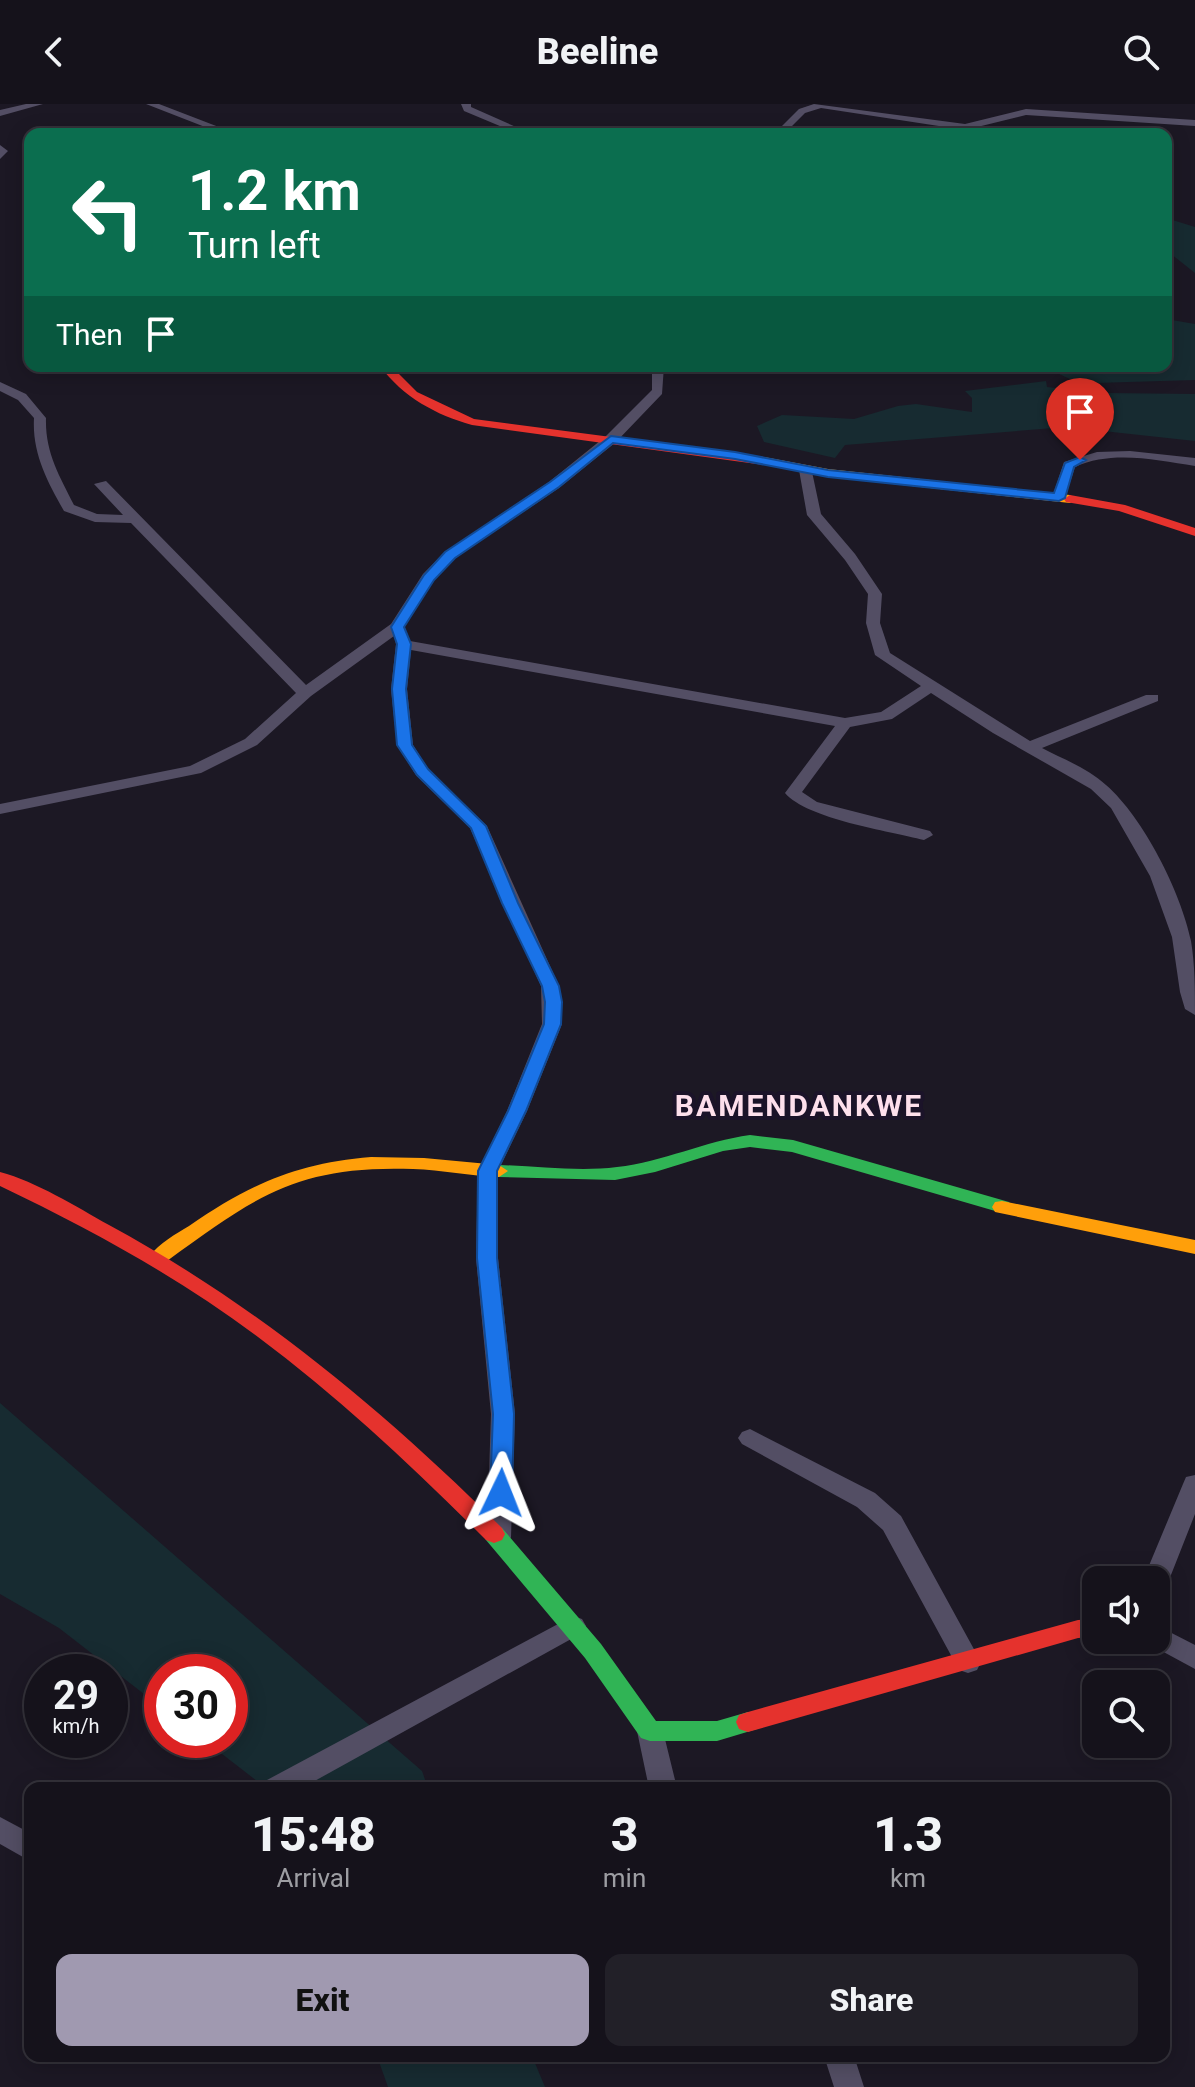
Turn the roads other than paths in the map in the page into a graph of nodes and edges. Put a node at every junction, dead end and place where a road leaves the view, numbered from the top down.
1 (38, 104) edge
2 (151, 104) edge
3 (466, 104) edge
4 (799, 108) edge
5 (0, 113) edge
6 (1195, 123) edge
7 (216, 128) edge
8 (513, 128) edge
9 (785, 128) edge
10 (0, 148) edge
11 (0, 156) edge
12 (389, 372) edge
13 (658, 372) edge
14 (0, 386) edge
15 (611, 439) junction
16 (1195, 462) edge
17 (806, 470) junction
18 (101, 484) dead end
19 (1059, 498) junction
20 (135, 519) junction
21 (1195, 532) edge
22 (401, 636) junction
23 (932, 686) junction
24 (305, 693) junction
25 (1152, 698) dead end
26 (845, 723) junction
27 (1029, 747) junction
28 (0, 809) edge
29 (924, 835) dead end
30 (1188, 933) edge
31 (1195, 1009) edge
32 (488, 1171) junction
33 (0, 1178) edge
34 (1195, 1247) edge
35 (160, 1256) junction
36 (750, 1438) dead end
37 (1195, 1484) edge
38 (499, 1537) junction
39 (1162, 1566) edge
40 (573, 1626) junction
41 (1082, 1629) edge
42 (1170, 1644) edge
43 (1195, 1658) edge
44 (968, 1662) junction
45 (650, 1731) junction
46 (288, 1782) edge
47 (662, 1782) edge
48 (0, 1829) edge
49 (24, 1844) edge
50 (841, 2062) edge
51 (849, 2087) edge

1 - 5 street
2 - 7 street
3 - 8 street
4 - 6 street
4 - 9 street
10 - 11 street
12 - 15 street
13 - 15 street
14 - 20 street
15 - 17 street
15 - 22 street
16 - 19 street
17 - 19 street
17 - 23 street
18 - 20 street
19 - 21 street
20 - 24 street
22 - 24 street
22 - 26 street
22 - 32 street
23 - 26 street
23 - 27 street
24 - 28 street
25 - 27 street
26 - 29 street
27 - 30 street
30 - 31 street
32 - 34 street
32 - 35 street
32 - 38 street
33 - 35 street
35 - 38 street
36 - 44 street
37 - 39 street
38 - 40 street
40 - 45 street
40 - 46 street
41 - 44 street
42 - 43 street
44 - 45 street
45 - 47 street
48 - 49 street
50 - 51 street

